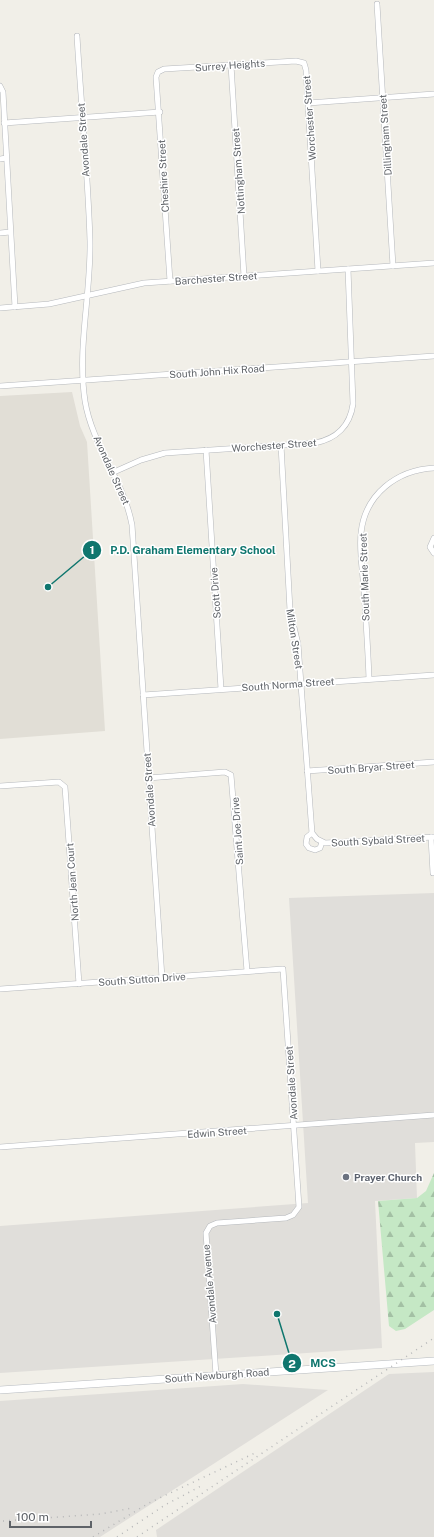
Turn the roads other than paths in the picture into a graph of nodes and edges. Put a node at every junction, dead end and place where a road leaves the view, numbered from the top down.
1 (377, 4) dead end
2 (77, 36) dead end
3 (302, 62) joint
4 (231, 65) junction
5 (158, 72) joint
6 (0, 86) edge
7 (434, 94) edge
8 (382, 97) junction
9 (308, 103) junction
10 (160, 112) junction
11 (82, 117) junction
12 (4, 123) junction
13 (0, 158) edge
14 (6, 158) junction
15 (10, 232) junction
16 (0, 233) edge
17 (434, 263) edge
18 (393, 266) junction
19 (348, 269) junction
20 (318, 271) junction
21 (244, 276) junction
22 (170, 281) junction
23 (86, 296) junction
24 (16, 307) junction
25 (0, 308) edge
26 (434, 356) edge
27 (352, 362) junction
28 (83, 380) junction
29 (0, 386) edge
30 (281, 445) junction
31 (206, 450) junction
32 (434, 468) edge
33 (114, 472) junction
34 (434, 538) edge
35 (434, 553) edge
36 (434, 675) edge
37 (369, 679) junction
38 (301, 684) junction
39 (221, 689) junction
40 (143, 695) junction
41 (434, 762) edge
42 (307, 771) junction
43 (148, 778) junction
44 (0, 786) edge
45 (312, 833) junction
46 (432, 837) edge
47 (322, 842) junction
48 (309, 848) joint
49 (433, 874) dead end
50 (283, 969) joint
51 (247, 971) junction
52 (162, 978) junction
53 (79, 984) junction
54 (0, 989) edge
55 (434, 1115) edge
56 (294, 1126) junction
57 (0, 1147) edge
58 (434, 1360) edge
59 (216, 1375) junction
60 (0, 1390) edge

1 - 8 street, Dillingham Street
2 - 11 street, Avondale Street
3 - 4 street, Surrey Heights
3 - 9 street, Worchester Street
4 - 5 street, Surrey Heights
4 - 21 street, Nottingham Street
5 - 10 street, Cheshire Street
6 - 12 street
7 - 8 street
8 - 9 street
8 - 18 street, Dillingham Street
9 - 20 street, Worchester Street
10 - 11 street
10 - 22 street, Cheshire Street
11 - 12 street
11 - 23 street, Avondale Street
12 - 14 street
13 - 14 street
14 - 15 street
15 - 16 street
15 - 24 street
17 - 18 street, Barchester Street
18 - 19 street, Barchester Street
19 - 20 street, Barchester Street
19 - 27 street, Worchester Street
20 - 21 street, Barchester Street
21 - 22 street, Barchester Street
22 - 23 street, Barchester Street
23 - 24 street, Barchester Street
23 - 28 street, Avondale Street
24 - 25 street, Barchester Street
26 - 27 street, South John Hix Road
27 - 28 street, South John Hix Road
27 - 30 street, Worchester Street
28 - 29 street, South John Hix Road
28 - 33 street, Avondale Street
30 - 31 street, Worchester Street
30 - 38 street, Milton Street
31 - 33 street, Worchester Street
31 - 39 street, Scott Drive
32 - 37 street, South Marie Street
33 - 40 street, Avondale Street
34 - 35 street
36 - 37 street, South Norma Street
37 - 38 street, South Norma Street
38 - 39 street, South Norma Street
38 - 42 street, Milton Street
39 - 40 street, South Norma Street
40 - 43 street, Avondale Street
41 - 42 street, South Bryar Street
42 - 45 street, Milton Street
43 - 51 street, Saint Joe Drive
43 - 52 street, Avondale Street
44 - 53 street, North Jean Court
45 - 47 street, South Sybald Street
45 - 48 street, Milton Street
46 - 47 street, South Sybald Street
46 - 49 street
47 - 48 street, South Sybald Street
50 - 51 street, South Sutton Drive
50 - 56 street, Avondale Street
51 - 52 street, South Sutton Drive
52 - 53 street, South Sutton Drive
53 - 54 street, South Sutton Drive
55 - 56 street, Edwin Street
56 - 57 street, Edwin Street
56 - 59 street, Avondale Avenue
58 - 59 main road, South Newburgh Road
59 - 60 main road, South Newburgh Road

